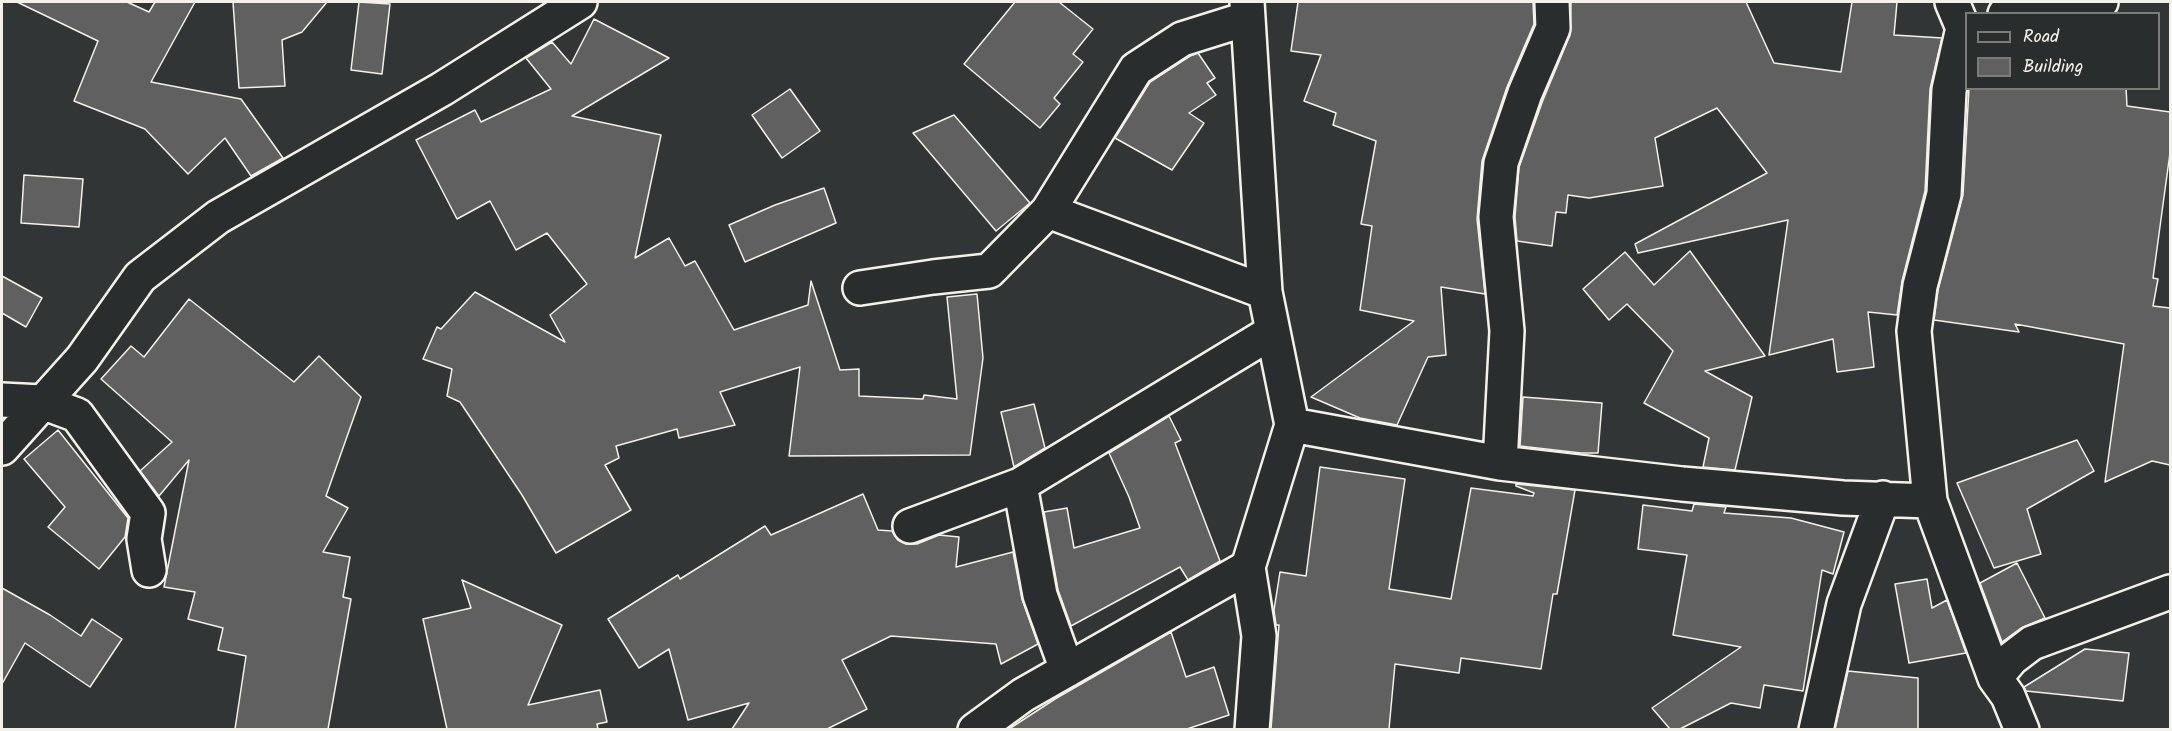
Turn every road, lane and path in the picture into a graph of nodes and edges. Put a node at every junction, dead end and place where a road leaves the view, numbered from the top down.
1 (580, 2) edge
2 (1552, 2) edge
3 (2101, 2) edge
4 (1247, 10) edge
5 (2011, 12) edge
6 (1961, 19) edge
7 (1048, 211) junction
8 (860, 288) dead end
9 (1265, 292) junction
10 (1272, 332) junction
11 (2, 400) edge
12 (42, 402) junction
13 (1292, 425) junction
14 (2, 448) edge
15 (1500, 464) junction
16 (1020, 485) junction
17 (1883, 498) junction
18 (1930, 501) junction
19 (910, 526) dead end
20 (1248, 567) junction
21 (149, 570) dead end
22 (2170, 592) edge
23 (1066, 670) junction
24 (1995, 678) junction
25 (975, 729) edge
26 (1252, 729) edge
27 (1816, 729) edge
28 (2022, 729) edge

1 - 12 street
2 - 15 street
3 - 5 street
4 - 7 street
4 - 9 street
6 - 18 street
7 - 8 street
7 - 9 street
9 - 10 street
10 - 13 street
10 - 16 street
11 - 12 street
12 - 14 street
12 - 21 street
13 - 15 street
13 - 20 street
15 - 17 street
16 - 19 street
16 - 23 street
17 - 18 street
17 - 27 street
18 - 24 street
20 - 23 street
20 - 26 street
22 - 24 street
23 - 25 street
24 - 28 street

